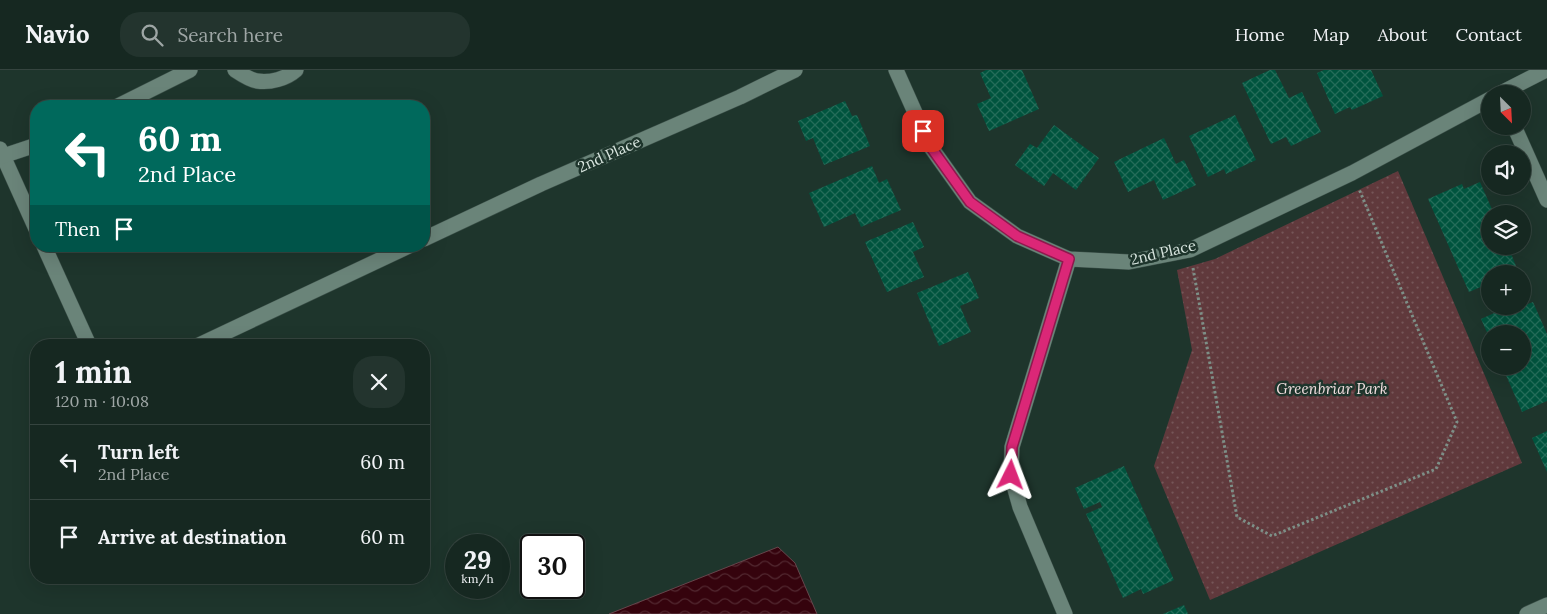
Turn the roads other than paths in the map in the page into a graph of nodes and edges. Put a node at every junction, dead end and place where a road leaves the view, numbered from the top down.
1 (190, 70) edge
2 (235, 70) edge
3 (296, 70) edge
4 (795, 70) edge
5 (896, 70) edge
6 (1546, 70) edge
7 (1517, 85) edge
8 (130, 100) edge
9 (1481, 103) edge
10 (1518, 135) edge
11 (30, 147) edge
12 (2, 157) edge
13 (1547, 200) edge
14 (30, 216) edge
15 (430, 236) edge
16 (47, 252) edge
17 (396, 252) edge
18 (1069, 259) junction
19 (86, 339) edge
20 (212, 339) edge
21 (1547, 605) edge
22 (1065, 614) edge
23 (1527, 614) edge

1 - 8 street
2 - 3 street
4 - 15 street, 2nd Place
5 - 18 street, 2nd Place
6 - 7 street
9 - 18 street, 2nd Place
10 - 13 street
11 - 12 street
12 - 14 street
16 - 19 street
17 - 20 street
18 - 22 street
21 - 23 street

